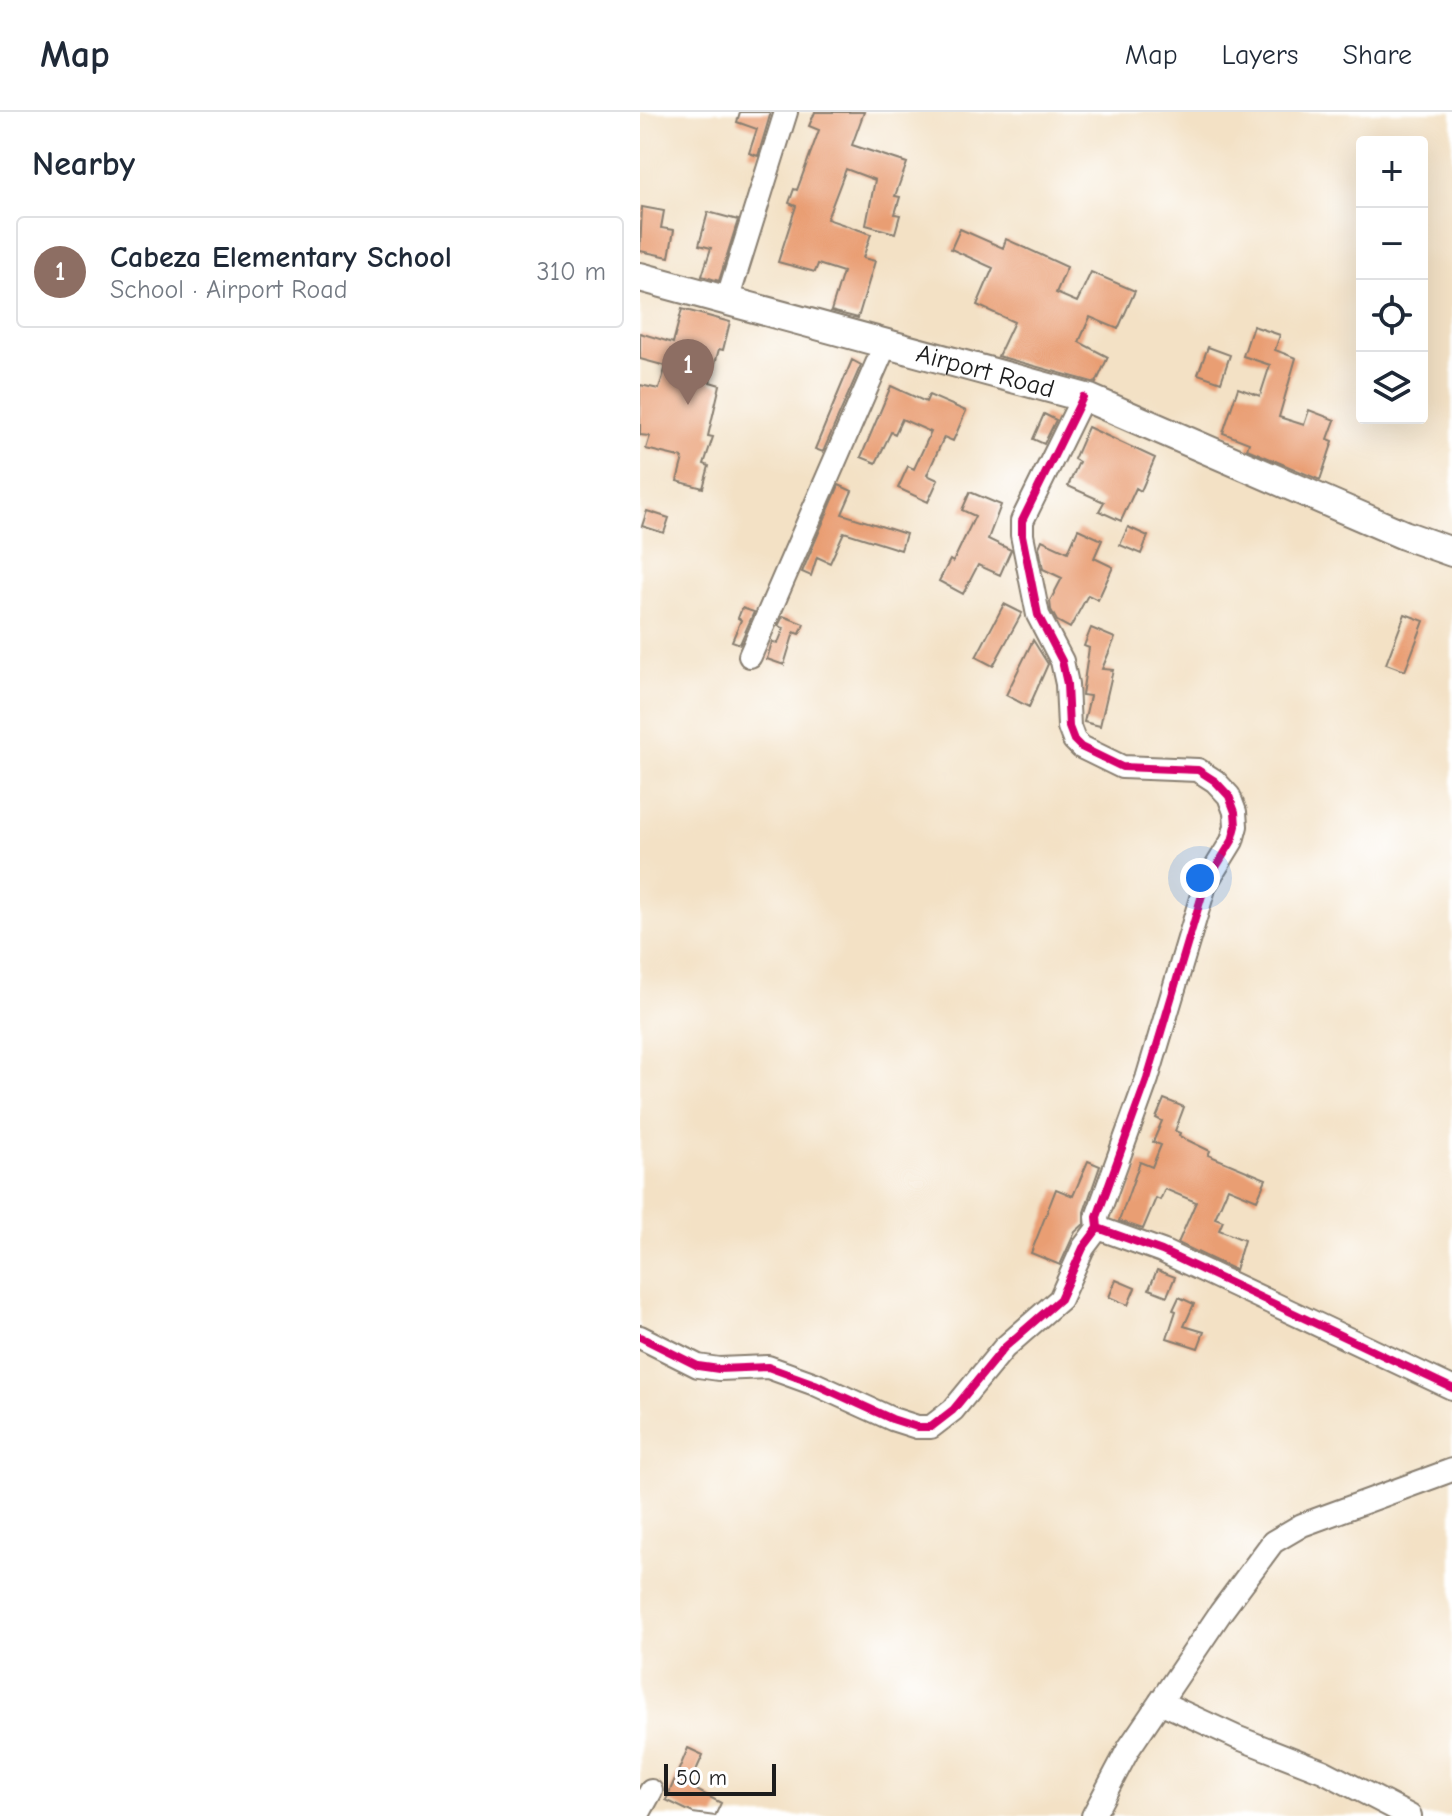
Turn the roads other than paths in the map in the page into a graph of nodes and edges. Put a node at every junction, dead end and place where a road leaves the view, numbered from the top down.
1 (786, 112) edge
2 (640, 277) edge
3 (727, 301) junction
4 (886, 343) junction
5 (1083, 397) junction
6 (1452, 552) edge
7 (750, 656) dead end
8 (1098, 1228) junction
9 (640, 1337) edge
10 (1452, 1388) edge
11 (1452, 1470) edge
12 (1160, 1702) junction
13 (651, 1791) dead end
14 (640, 1811) edge
15 (1093, 1816) edge
16 (1410, 1816) edge

1 - 3 street
2 - 3 main road, Airport Road
3 - 4 main road, Airport Road
4 - 5 main road, Airport Road
4 - 7 street
5 - 6 main road, Airport Road
5 - 8 street
8 - 9 street
8 - 10 street
11 - 12 street
12 - 15 street
12 - 16 street
13 - 14 street

